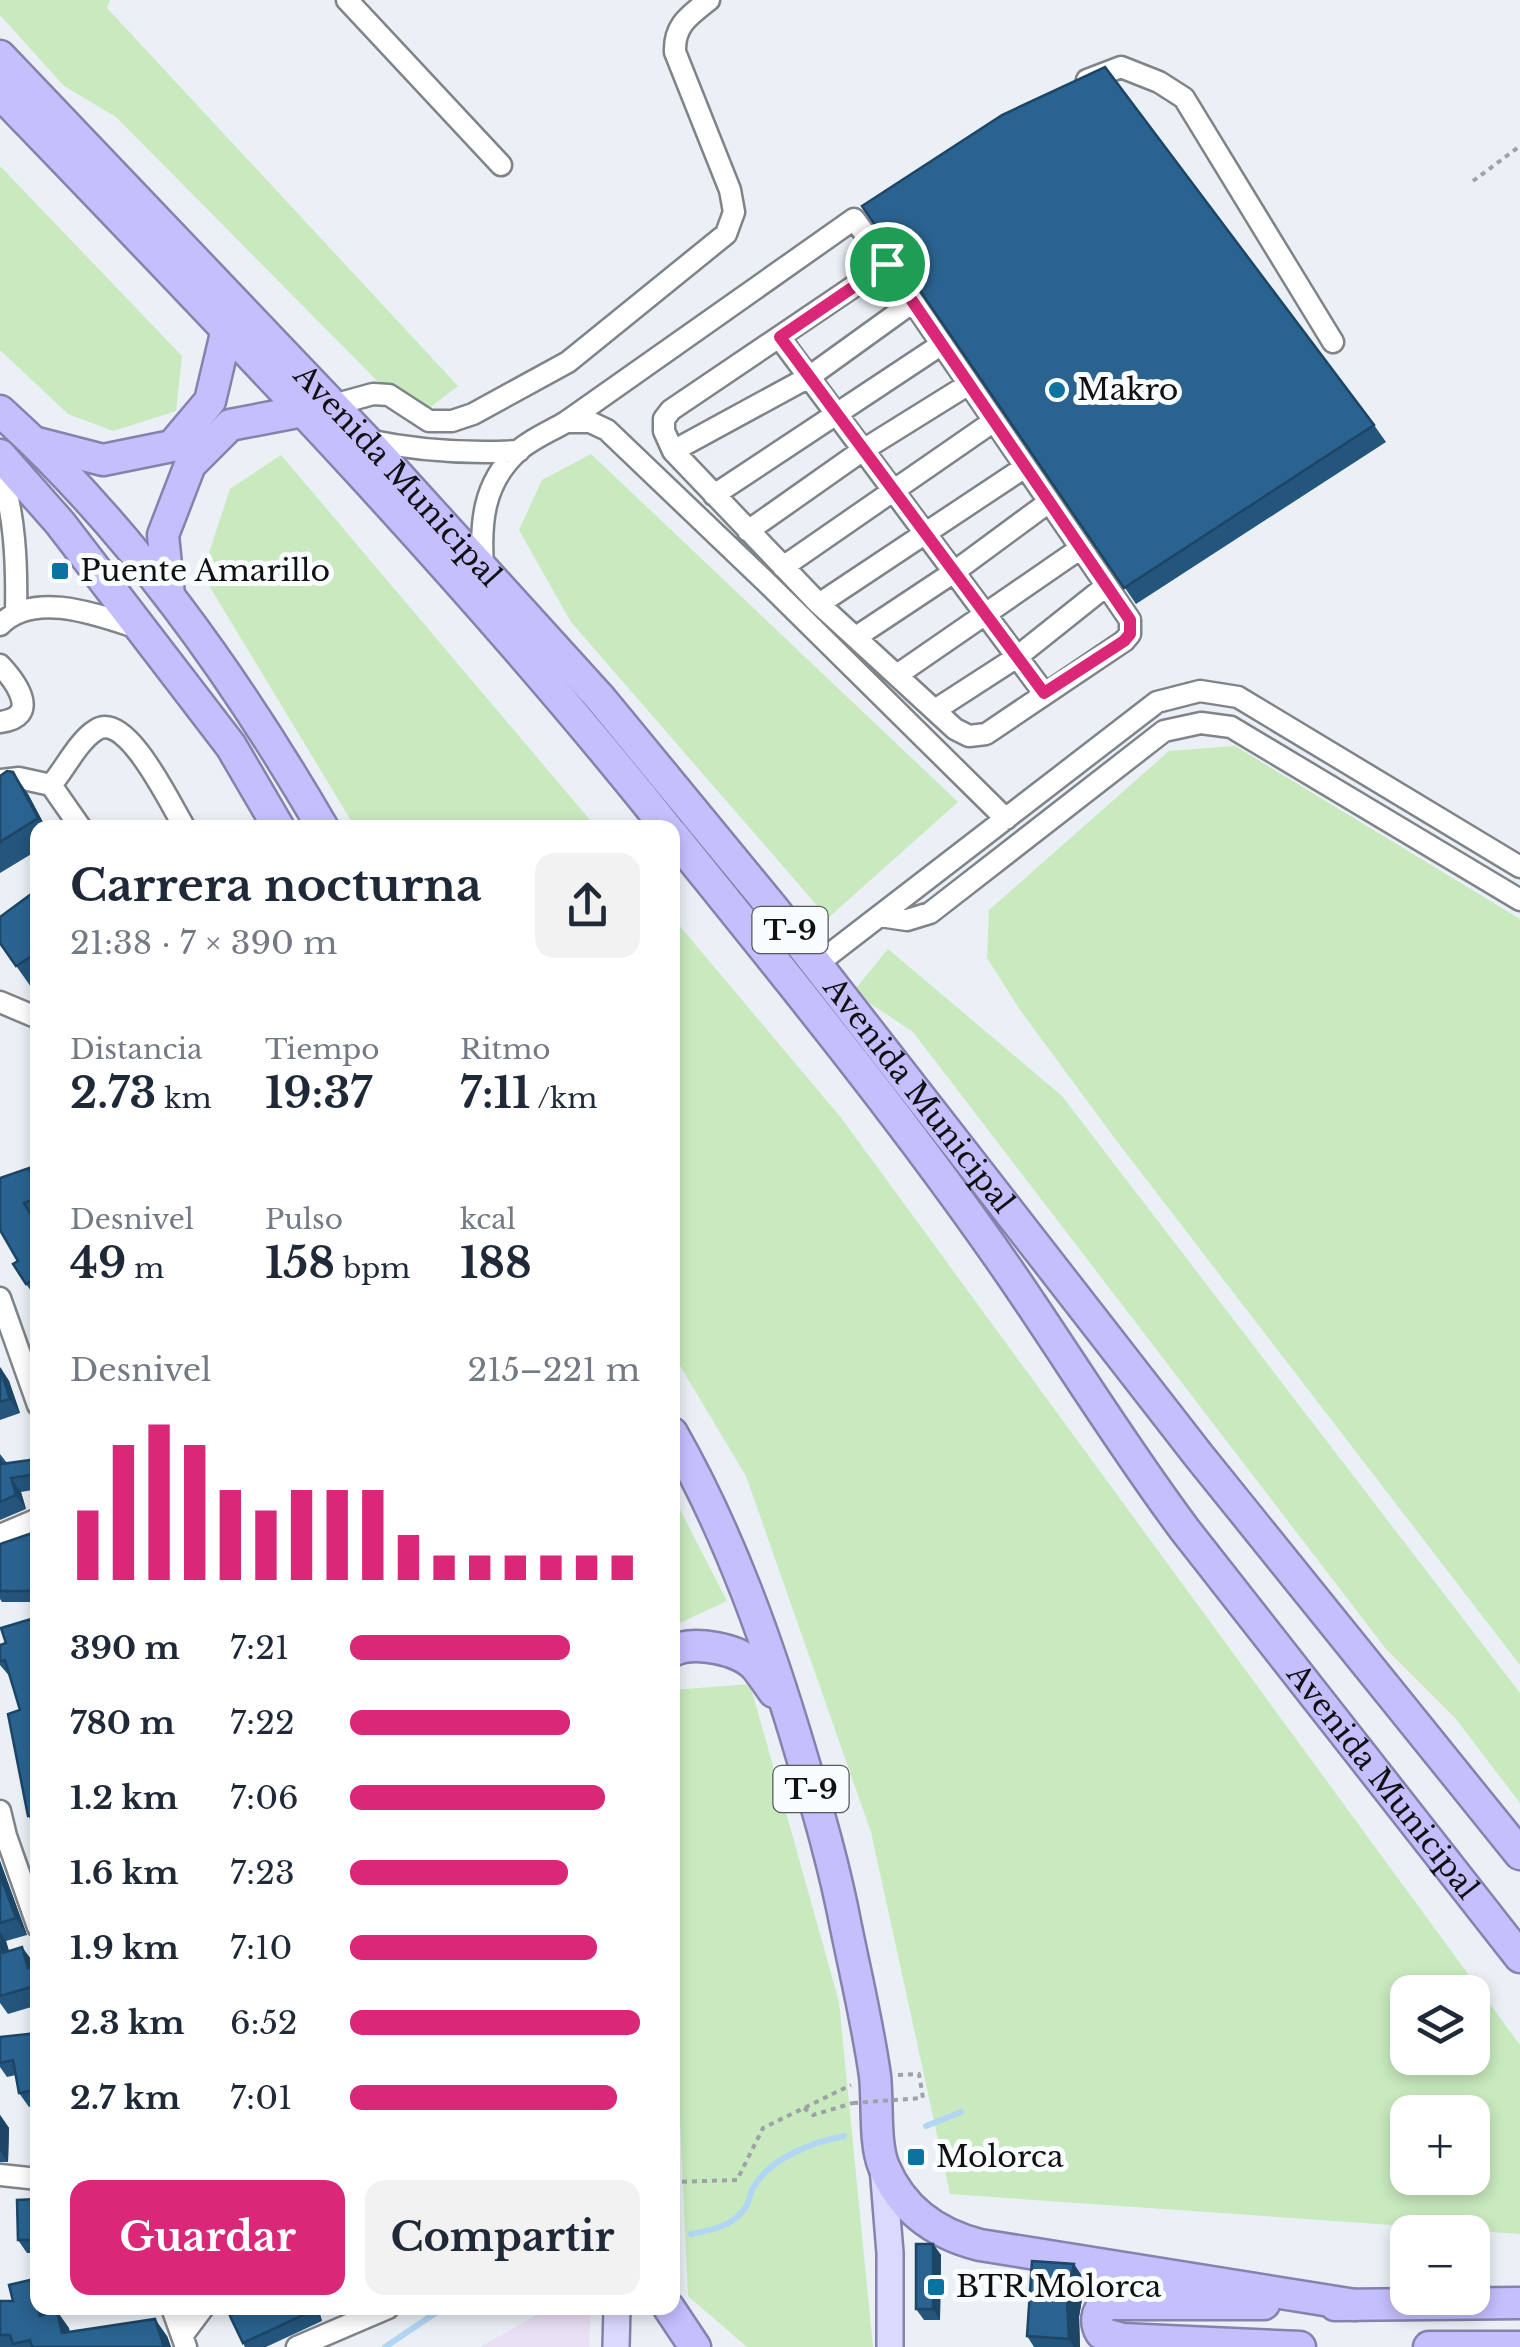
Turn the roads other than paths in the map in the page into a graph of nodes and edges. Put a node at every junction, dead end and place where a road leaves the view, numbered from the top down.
1 (347, 0) edge
2 (709, 0) edge
3 (0, 56) edge
4 (1064, 91) edge
5 (0, 93) edge
6 (502, 165) dead end
7 (887, 264) junction
8 (912, 302) junction
9 (227, 329) junction
10 (780, 337) junction
11 (1333, 342) dead end
12 (942, 344) junction
13 (809, 377) junction
14 (968, 384) junction
15 (318, 408) junction
16 (0, 411) edge
17 (837, 414) junction
18 (994, 421) junction
19 (566, 422) junction
20 (365, 440) junction
21 (36, 443) junction
22 (518, 450) junction
23 (863, 450) junction
24 (673, 451) junction
25 (0, 455) edge
26 (1025, 467) junction
27 (0, 468) edge
28 (893, 490) junction
29 (714, 495) junction
30 (1049, 502) junction
31 (748, 530) junction
32 (926, 534) junction
33 (1080, 548) junction
34 (484, 567) junction
35 (783, 567) junction
36 (954, 572) junction
37 (1106, 586) junction
38 (169, 598) junction
39 (819, 604) junction
40 (984, 613) junction
41 (8, 619) edge
42 (138, 628) junction
43 (856, 636) junction
44 (1017, 657) junction
45 (0, 665) edge
46 (897, 675) junction
47 (1044, 693) junction
48 (935, 710) junction
49 (0, 722) edge
50 (0, 780) edge
51 (51, 785) junction
52 (1006, 819) junction
53 (75, 820) edge
54 (179, 820) edge
55 (274, 820) edge
56 (317, 820) edge
57 (661, 820) edge
58 (680, 844) edge
59 (1520, 867) edge
60 (1520, 900) edge
61 (880, 916) junction
62 (817, 964) junction
63 (0, 1002) edge
64 (30, 1015) edge
65 (0, 1298) edge
66 (30, 1382) edge
67 (680, 1447) edge
68 (30, 1522) edge
69 (0, 1535) edge
70 (680, 1649) edge
71 (796, 1735) junction
72 (0, 1811) edge
73 (3, 1836) edge
74 (1520, 1854) edge
75 (30, 1906) edge
76 (1520, 1957) edge
77 (882, 2164) junction
78 (0, 2175) edge
79 (30, 2178) edge
80 (1520, 2303) edge
81 (1355, 2305) junction
82 (175, 2315) edge
83 (199, 2315) edge
84 (372, 2315) edge
85 (617, 2315) edge
86 (674, 2315) edge
87 (184, 2341) edge
88 (297, 2347) edge
89 (616, 2347) edge
90 (695, 2347) edge
91 (890, 2347) edge
92 (1300, 2347) edge
93 (1429, 2347) edge
94 (1520, 2347) edge

1 - 6 street
2 - 15 street
3 - 15 highway, Avenida Municipal / T-9
4 - 11 street
5 - 9 highway, Avenida Municipal / T-9
7 - 8 street
7 - 10 street
7 - 19 street
8 - 12 street
8 - 13 street
9 - 15 highway, Avenida Municipal / T-9
9 - 21 highway
10 - 13 street
10 - 24 street
12 - 14 street
12 - 17 street
13 - 17 street
13 - 24 street
14 - 18 street
14 - 23 street
15 - 20 highway, Avenida Municipal / T-9
15 - 38 highway
15 - 57 highway, Avenida Municipal / T-9
16 - 21 highway
17 - 23 street
17 - 29 street
18 - 26 street
18 - 28 street
19 - 22 street
19 - 52 street
20 - 22 street
20 - 34 highway, Avenida Municipal / T-9
21 - 38 highway
22 - 34 street
23 - 28 street
23 - 31 street
24 - 29 street
25 - 42 highway
26 - 30 street
26 - 32 street
27 - 41 street
28 - 32 street
28 - 35 street
29 - 31 street
30 - 33 street
30 - 36 street
31 - 35 street
32 - 36 street
32 - 39 street
33 - 37 street
33 - 40 street
34 - 62 highway, Avenida Municipal / T-9
35 - 39 street
36 - 40 street
36 - 43 street
37 - 44 street
37 - 47 street
38 - 56 highway
39 - 43 street
40 - 44 street
40 - 46 street
41 - 42 street
42 - 55 highway
43 - 46 street
44 - 47 street
44 - 48 street
45 - 49 street
46 - 48 street
47 - 48 street
50 - 51 street
51 - 53 street
51 - 54 street
52 - 59 street
52 - 61 street
58 - 76 highway, Avenida Municipal / T-9
60 - 61 street
61 - 62 street
62 - 74 highway, Avenida Municipal / T-9
63 - 64 street
65 - 66 street
67 - 71 highway, T-9
68 - 69 street
70 - 71 highway
71 - 77 highway, T-9
72 - 73 street
73 - 75 street
77 - 81 highway
77 - 91 main road, T-9
78 - 79 street
80 - 81 highway
81 - 92 highway
82 - 87 street
83 - 87 street
84 - 88 street
85 - 89 main road
86 - 90 highway
93 - 94 highway

